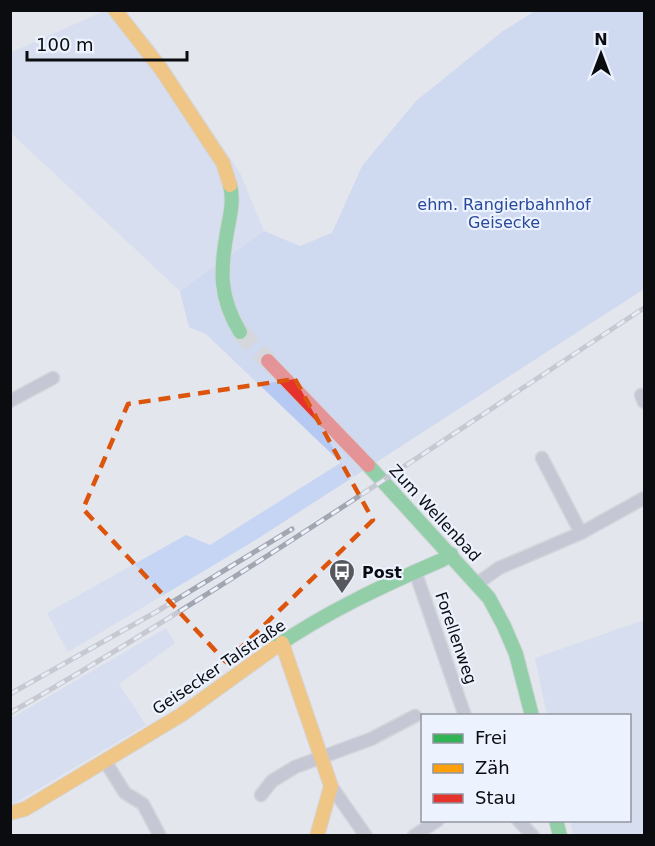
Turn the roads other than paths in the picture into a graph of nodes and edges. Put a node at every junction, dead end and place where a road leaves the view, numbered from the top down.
1 (115, 10) edge
2 (240, 332) tunnel mouth
3 (268, 361) tunnel mouth
4 (53, 378) dead end
5 (10, 401) edge
6 (542, 458) dead end
7 (645, 498) edge
8 (581, 533) junction
9 (451, 554) junction
10 (415, 571) junction
11 (478, 583) junction
12 (282, 643) junction
13 (464, 714) edge
14 (531, 714) edge
15 (415, 716) dead end
16 (322, 758) junction
17 (105, 761) junction
18 (331, 786) junction
19 (261, 795) dead end
20 (10, 813) edge
21 (435, 822) edge
22 (520, 822) edge
23 (160, 836) edge
24 (317, 836) edge
25 (366, 836) edge
26 (414, 836) edge
27 (533, 836) edge

1 - 2 main road
3 - 9 main road, Zum Wellenbad
4 - 5 street
6 - 8 street
7 - 8 street
8 - 11 street
9 - 10 main road, Geisecker Talstraße
9 - 11 main road, Zum Wellenbad
10 - 12 main road, Geisecker Talstraße
10 - 13 street, Forellenweg
11 - 14 main road, Zum Wellenbad
12 - 16 main road
12 - 17 main road, Geisecker Talstraße
15 - 16 street
16 - 18 main road
16 - 19 street
17 - 20 main road, Geisecker Talstraße
17 - 23 street
18 - 24 main road
18 - 25 street
21 - 26 street
22 - 27 street

